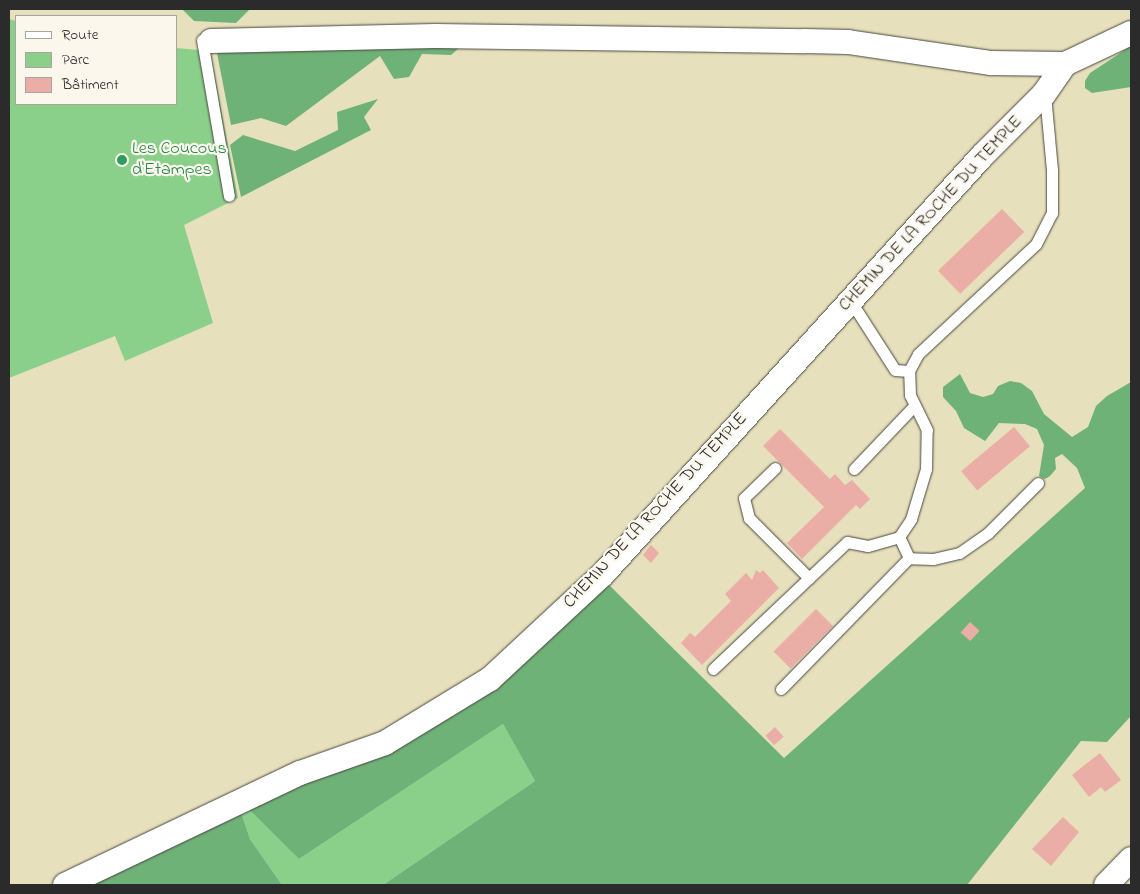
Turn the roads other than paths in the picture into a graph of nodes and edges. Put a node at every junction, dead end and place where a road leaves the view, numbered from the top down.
1 (1131, 32) edge
2 (207, 41) joint
3 (1065, 64) junction
4 (1044, 94) junction
5 (229, 196) dead end
6 (850, 300) junction
7 (909, 370) junction
8 (915, 405) junction
9 (774, 468) dead end
10 (854, 469) dead end
11 (1038, 482) dead end
12 (899, 537) junction
13 (909, 558) junction
14 (809, 578) junction
15 (713, 670) dead end
16 (781, 689) dead end
17 (1131, 859) edge
18 (66, 885) edge
19 (1106, 885) edge

1 - 3 street, CHEMIN DE LA ROCHE DU TEMPLE
2 - 3 street
2 - 5 lane
3 - 4 street, CHEMIN DE LA ROCHE DU TEMPLE
4 - 6 street, CHEMIN DE LA ROCHE DU TEMPLE
4 - 7 lane
6 - 7 lane
6 - 18 street, CHEMIN DE LA ROCHE DU TEMPLE
7 - 8 lane
8 - 10 lane
8 - 12 lane
9 - 14 lane
11 - 13 lane
12 - 13 lane
12 - 14 lane
13 - 16 lane
14 - 15 lane
17 - 19 street

